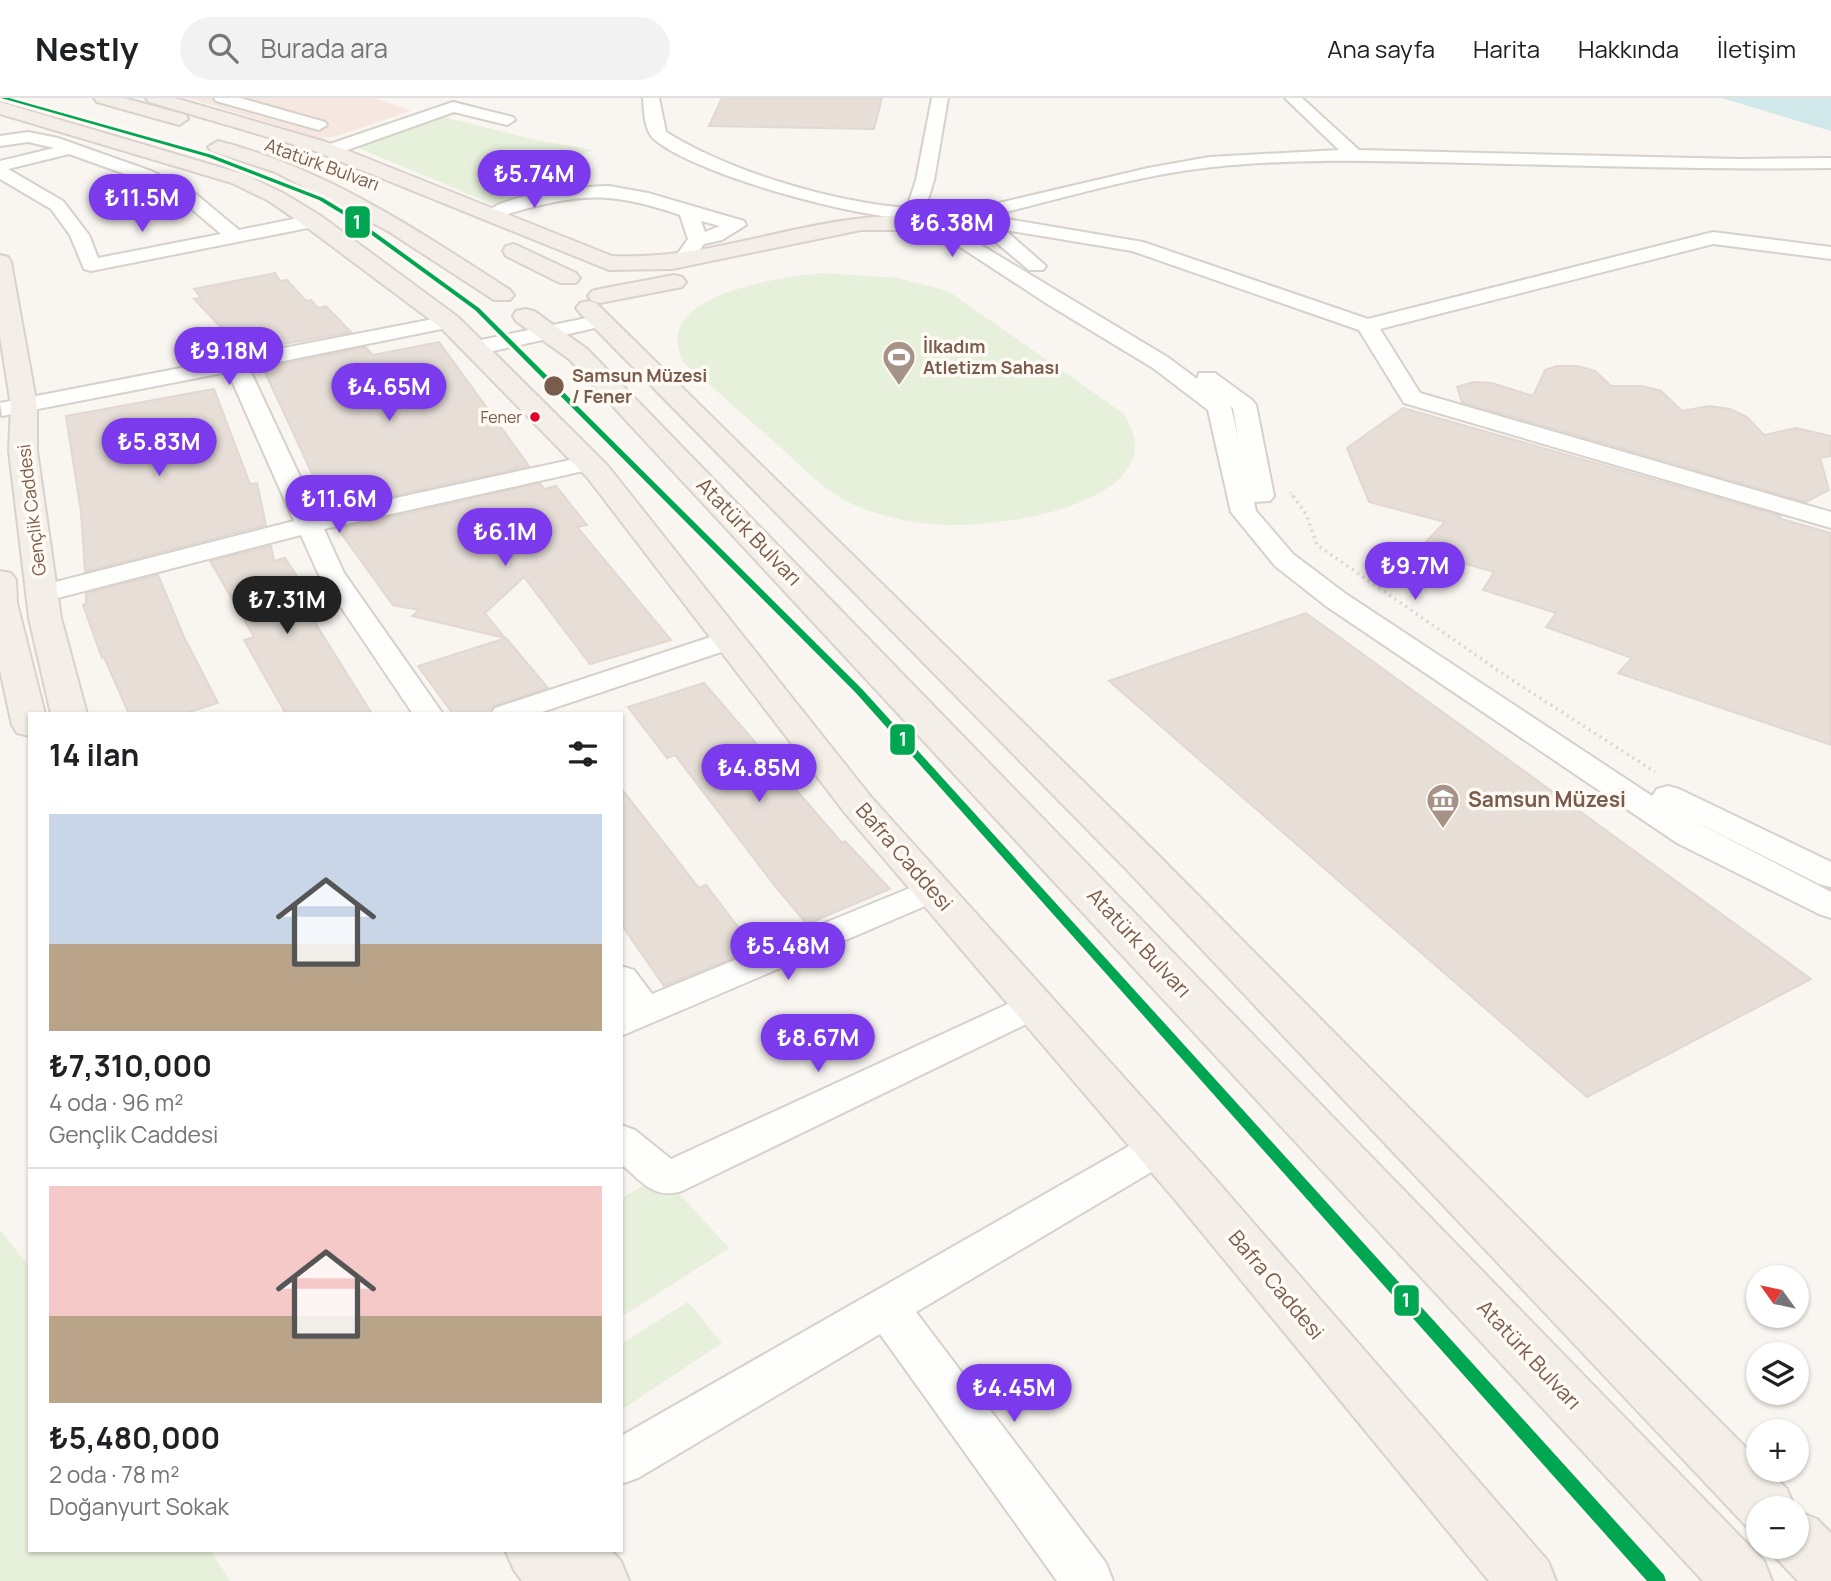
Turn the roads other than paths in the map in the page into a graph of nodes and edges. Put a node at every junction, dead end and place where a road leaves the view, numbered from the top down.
1 (155, 98) edge
2 (222, 98) edge
3 (651, 98) edge
4 (940, 98) edge
5 (1293, 98) edge
6 (95, 103) edge
7 (437, 103) edge
8 (0, 108) edge
9 (507, 120) dead end
10 (322, 140) junction
11 (0, 141) edge
12 (70, 149) junction
13 (1355, 156) junction
14 (1831, 163) edge
15 (0, 166) edge
16 (0, 172) edge
17 (433, 206) junction
18 (688, 212) junction
19 (313, 221) junction
20 (949, 226) junction
21 (491, 231) junction
22 (234, 235) junction
23 (698, 239) junction
24 (876, 244) dead end
25 (1831, 253) edge
26 (784, 261) dead end
27 (0, 262) edge
28 (674, 267) junction
29 (590, 298) junction
30 (525, 302) junction
31 (449, 322) junction
32 (1367, 326) junction
33 (476, 348) junction
34 (236, 364) junction
35 (9, 402) edge
36 (0, 443) edge
37 (588, 463) junction
38 (1831, 520) edge
39 (309, 525) junction
40 (0, 580) edge
41 (42, 594) junction
42 (729, 640) junction
43 (68, 712) edge
44 (427, 712) edge
45 (512, 712) edge
46 (28, 718) edge
47 (1831, 876) edge
48 (932, 890) junction
49 (1831, 906) edge
50 (623, 985) edge
51 (1034, 1005) junction
52 (633, 1017) edge
53 (623, 1143) edge
54 (1159, 1148) junction
55 (886, 1307) junction
56 (623, 1461) edge
57 (1755, 1496) edge
58 (1809, 1551) edge
59 (536, 1552) edge
60 (574, 1552) edge
61 (1831, 1574) edge
62 (559, 1581) edge
63 (600, 1581) edge
64 (1088, 1581) edge
65 (1527, 1581) edge
66 (1744, 1581) edge

1 - 10 main road
2 - 10 street
3 - 20 street
4 - 20 street
5 - 13 street
6 - 17 main road, Atatürk Bulvarı
6 - 30 main road, Atatürk Bulvarı
7 - 9 street
7 - 10 street
8 - 19 main road, Bafra Caddesi
10 - 21 main road
11 - 12 street
12 - 15 street
12 - 22 street
13 - 14 street
13 - 20 street
16 - 22 street
17 - 21 main road, Atatürk Bulvarı
17 - 28 main road
18 - 21 street
18 - 23 street
18 - 23 street
19 - 22 street
19 - 31 main road, Bafra Caddesi
20 - 24 main road
20 - 28 main road
20 - 32 street
20 - 47 street
20 - 49 street
21 - 28 main road
21 - 29 main road, Atatürk Bulvarı
23 - 28 street
25 - 32 street
26 - 29 main road
27 - 35 main road, Gençlik Caddesi
28 - 29 main road
29 - 30 main road
29 - 30 main road
29 - 57 main road, Atatürk Bulvarı
30 - 33 street
30 - 66 main road, Atatürk Bulvarı
31 - 33 main road, Bafra Caddesi
31 - 34 street
32 - 38 street
33 - 37 main road, Bafra Caddesi
34 - 35 street
34 - 39 street
35 - 36 main road, Gençlik Caddesi
35 - 41 main road, Gençlik Caddesi
37 - 39 street
37 - 42 main road, Bafra Caddesi
39 - 41 street
39 - 44 street
40 - 46 main road, Gençlik Caddesi
41 - 43 main road, Gençlik Caddesi
42 - 45 street
42 - 48 main road, Bafra Caddesi
48 - 51 main road, Bafra Caddesi
48 - 52 street
50 - 52 street
51 - 53 street
51 - 54 main road, Bafra Caddesi
54 - 55 street
54 - 65 main road, Bafra Caddesi
55 - 56 street
55 - 64 street
58 - 61 main road
59 - 62 main road
60 - 63 main road

